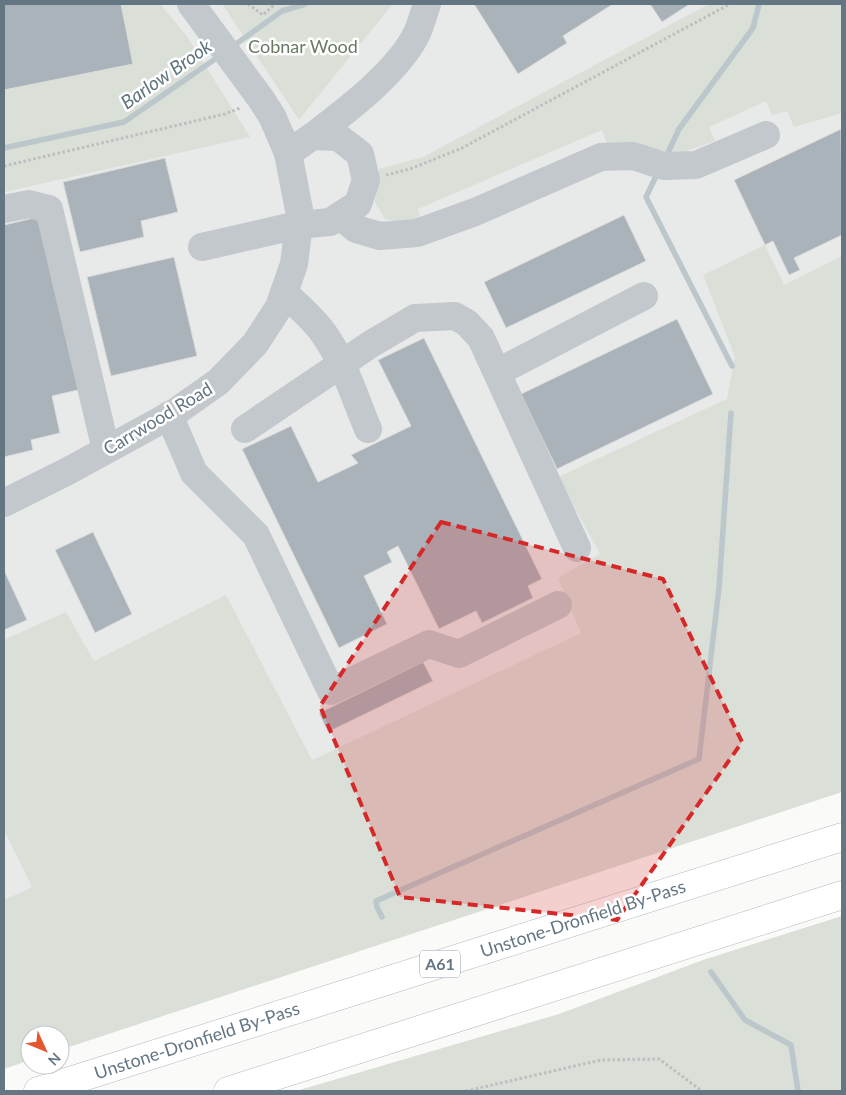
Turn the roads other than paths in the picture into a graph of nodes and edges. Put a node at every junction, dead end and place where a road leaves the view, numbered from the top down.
1 (427, 4) edge
2 (195, 8) edge
3 (766, 135) dead end
4 (313, 136) junction
5 (288, 153) junction
6 (4, 209) edge
7 (340, 216) junction
8 (298, 226) junction
9 (202, 247) dead end
10 (284, 293) junction
11 (644, 296) dead end
12 (341, 364) junction
13 (498, 372) junction
14 (169, 416) junction
15 (245, 429) dead end
16 (368, 429) dead end
17 (106, 450) junction
18 (4, 503) edge
19 (577, 548) dead end
20 (558, 605) dead end
21 (842, 837) edge
22 (842, 895) edge
23 (38, 1091) edge
24 (228, 1091) edge

1 - 4 street
2 - 5 street, Carrwood Road
3 - 7 street
4 - 5 street
4 - 7 street
5 - 8 street, Carrwood Road
6 - 17 street
7 - 8 street
8 - 9 street
8 - 10 street, Carrwood Road
10 - 12 street
10 - 14 street, Carrwood Road
11 - 13 street
12 - 13 street
12 - 15 street
12 - 16 street
13 - 19 street
14 - 17 street, Carrwood Road
14 - 20 street
17 - 18 street, Carrwood Road
21 - 23 highway, Unstone-Dronfield By-Pass / A61
22 - 24 highway

